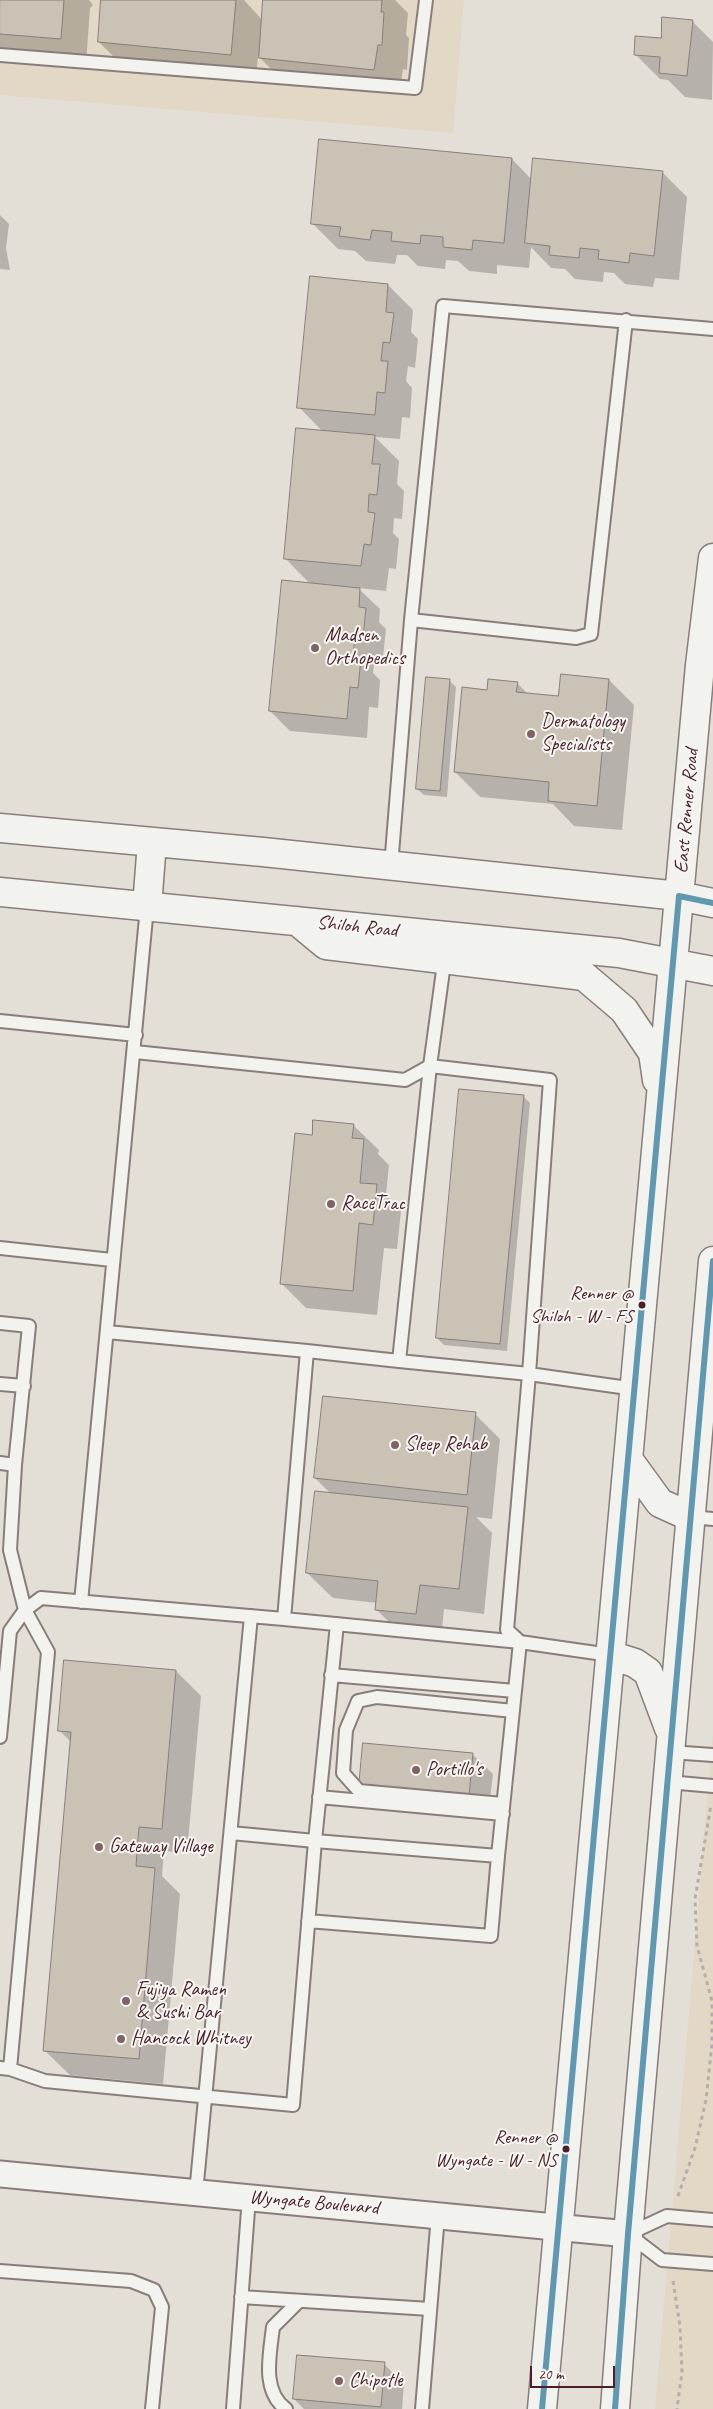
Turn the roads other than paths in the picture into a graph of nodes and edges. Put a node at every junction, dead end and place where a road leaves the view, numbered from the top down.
1 (426, 0) edge
2 (0, 55) edge
3 (626, 320) junction
4 (713, 330) edge
5 (713, 558) edge
6 (411, 620) junction
7 (0, 828) edge
8 (152, 842) junction
9 (391, 866) junction
10 (0, 892) edge
11 (679, 896) junction
12 (713, 903) edge
13 (147, 907) junction
14 (446, 948) junction
15 (673, 963) junction
16 (713, 970) edge
17 (0, 1021) edge
18 (136, 1035) junction
19 (135, 1052) junction
20 (430, 1066) junction
21 (661, 1102) junction
22 (0, 1248) edge
23 (112, 1260) junction
24 (713, 1261) edge
25 (0, 1323) edge
26 (107, 1332) junction
27 (307, 1351) junction
28 (709, 1357) edge
29 (399, 1361) junction
30 (530, 1374) junction
31 (0, 1384) edge
32 (24, 1386) junction
33 (635, 1389) junction
34 (628, 1459) junction
35 (0, 1463) edge
36 (14, 1465) junction
37 (702, 1518) edge
38 (80, 1602) junction
39 (25, 1610) junction
40 (252, 1616) junction
41 (284, 1619) junction
42 (337, 1624) junction
43 (520, 1642) junction
44 (610, 1655) junction
45 (332, 1675) junction
46 (515, 1691) junction
47 (513, 1711) junction
48 (0, 1737) edge
49 (671, 1743) junction
50 (713, 1755) edge
51 (668, 1782) junction
52 (713, 1786) edge
53 (319, 1798) junction
54 (503, 1809) junction
55 (231, 1833) junction
56 (314, 1841) junction
57 (498, 1856) junction
58 (308, 1921) junction
59 (5, 2068) edge
60 (205, 2096) junction
61 (0, 2174) edge
62 (196, 2193) junction
63 (249, 2197) junction
64 (438, 2215) junction
65 (713, 2220) edge
66 (559, 2226) junction
67 (628, 2234) junction
68 (713, 2264) edge
69 (0, 2271) edge
70 (241, 2297) junction
71 (299, 2301) junction
72 (430, 2309) junction
73 (152, 2409) edge
74 (233, 2409) edge
75 (286, 2409) edge
76 (422, 2409) edge
77 (542, 2409) edge
78 (615, 2409) edge

1 - 2 lane
3 - 4 lane
3 - 6 lane
3 - 6 lane
5 - 11 main road, East Renner Road
6 - 9 lane
7 - 8 main road
8 - 9 main road
8 - 13 main road
9 - 11 main road
10 - 13 main road, Shiloh Road
11 - 12 main road
11 - 15 main road, East Renner Road
13 - 14 main road, Shiloh Road
13 - 18 lane
14 - 15 main road
14 - 20 lane
14 - 21 main road
15 - 16 main road
15 - 21 main road, East Renner Road
17 - 18 lane
18 - 19 lane
19 - 20 lane
19 - 23 lane
20 - 29 lane
20 - 30 lane
21 - 33 main road, East Renner Road
22 - 23 lane
23 - 26 lane
24 - 28 main road
25 - 32 lane
26 - 27 lane
26 - 38 lane
27 - 29 lane
27 - 41 lane
28 - 37 main road
29 - 30 lane
30 - 33 lane
30 - 43 lane
31 - 32 lane
32 - 36 lane
33 - 34 main road, East Renner Road
34 - 37 main road
34 - 44 main road, East Renner Road
35 - 36 lane
36 - 39 lane
37 - 49 main road
38 - 39 lane
38 - 40 lane
39 - 48 lane
39 - 59 lane
40 - 41 lane
40 - 55 lane
41 - 42 lane
42 - 43 lane
42 - 45 lane
43 - 44 lane
43 - 46 lane
44 - 49 main road
44 - 66 main road, East Renner Road
45 - 46 lane
45 - 53 lane
46 - 47 lane
47 - 54 lane
47 - 54 lane
49 - 50 lane
49 - 51 main road
51 - 52 lane
51 - 67 main road
53 - 54 lane
53 - 56 lane
54 - 57 lane
55 - 56 lane
55 - 60 lane
56 - 57 lane
56 - 58 lane
57 - 58 lane
58 - 60 lane
59 - 60 lane
60 - 62 lane
61 - 62 street, Wyngate Boulevard
62 - 63 street, Wyngate Boulevard
63 - 64 street, Wyngate Boulevard
63 - 70 lane
64 - 66 street, Wyngate Boulevard
64 - 72 lane
65 - 67 lane
66 - 67 street, Wyngate Boulevard
66 - 77 main road, East Renner Road
67 - 68 lane
67 - 78 main road
69 - 73 lane
70 - 71 lane
70 - 74 lane
71 - 72 lane
71 - 75 lane
72 - 76 lane

